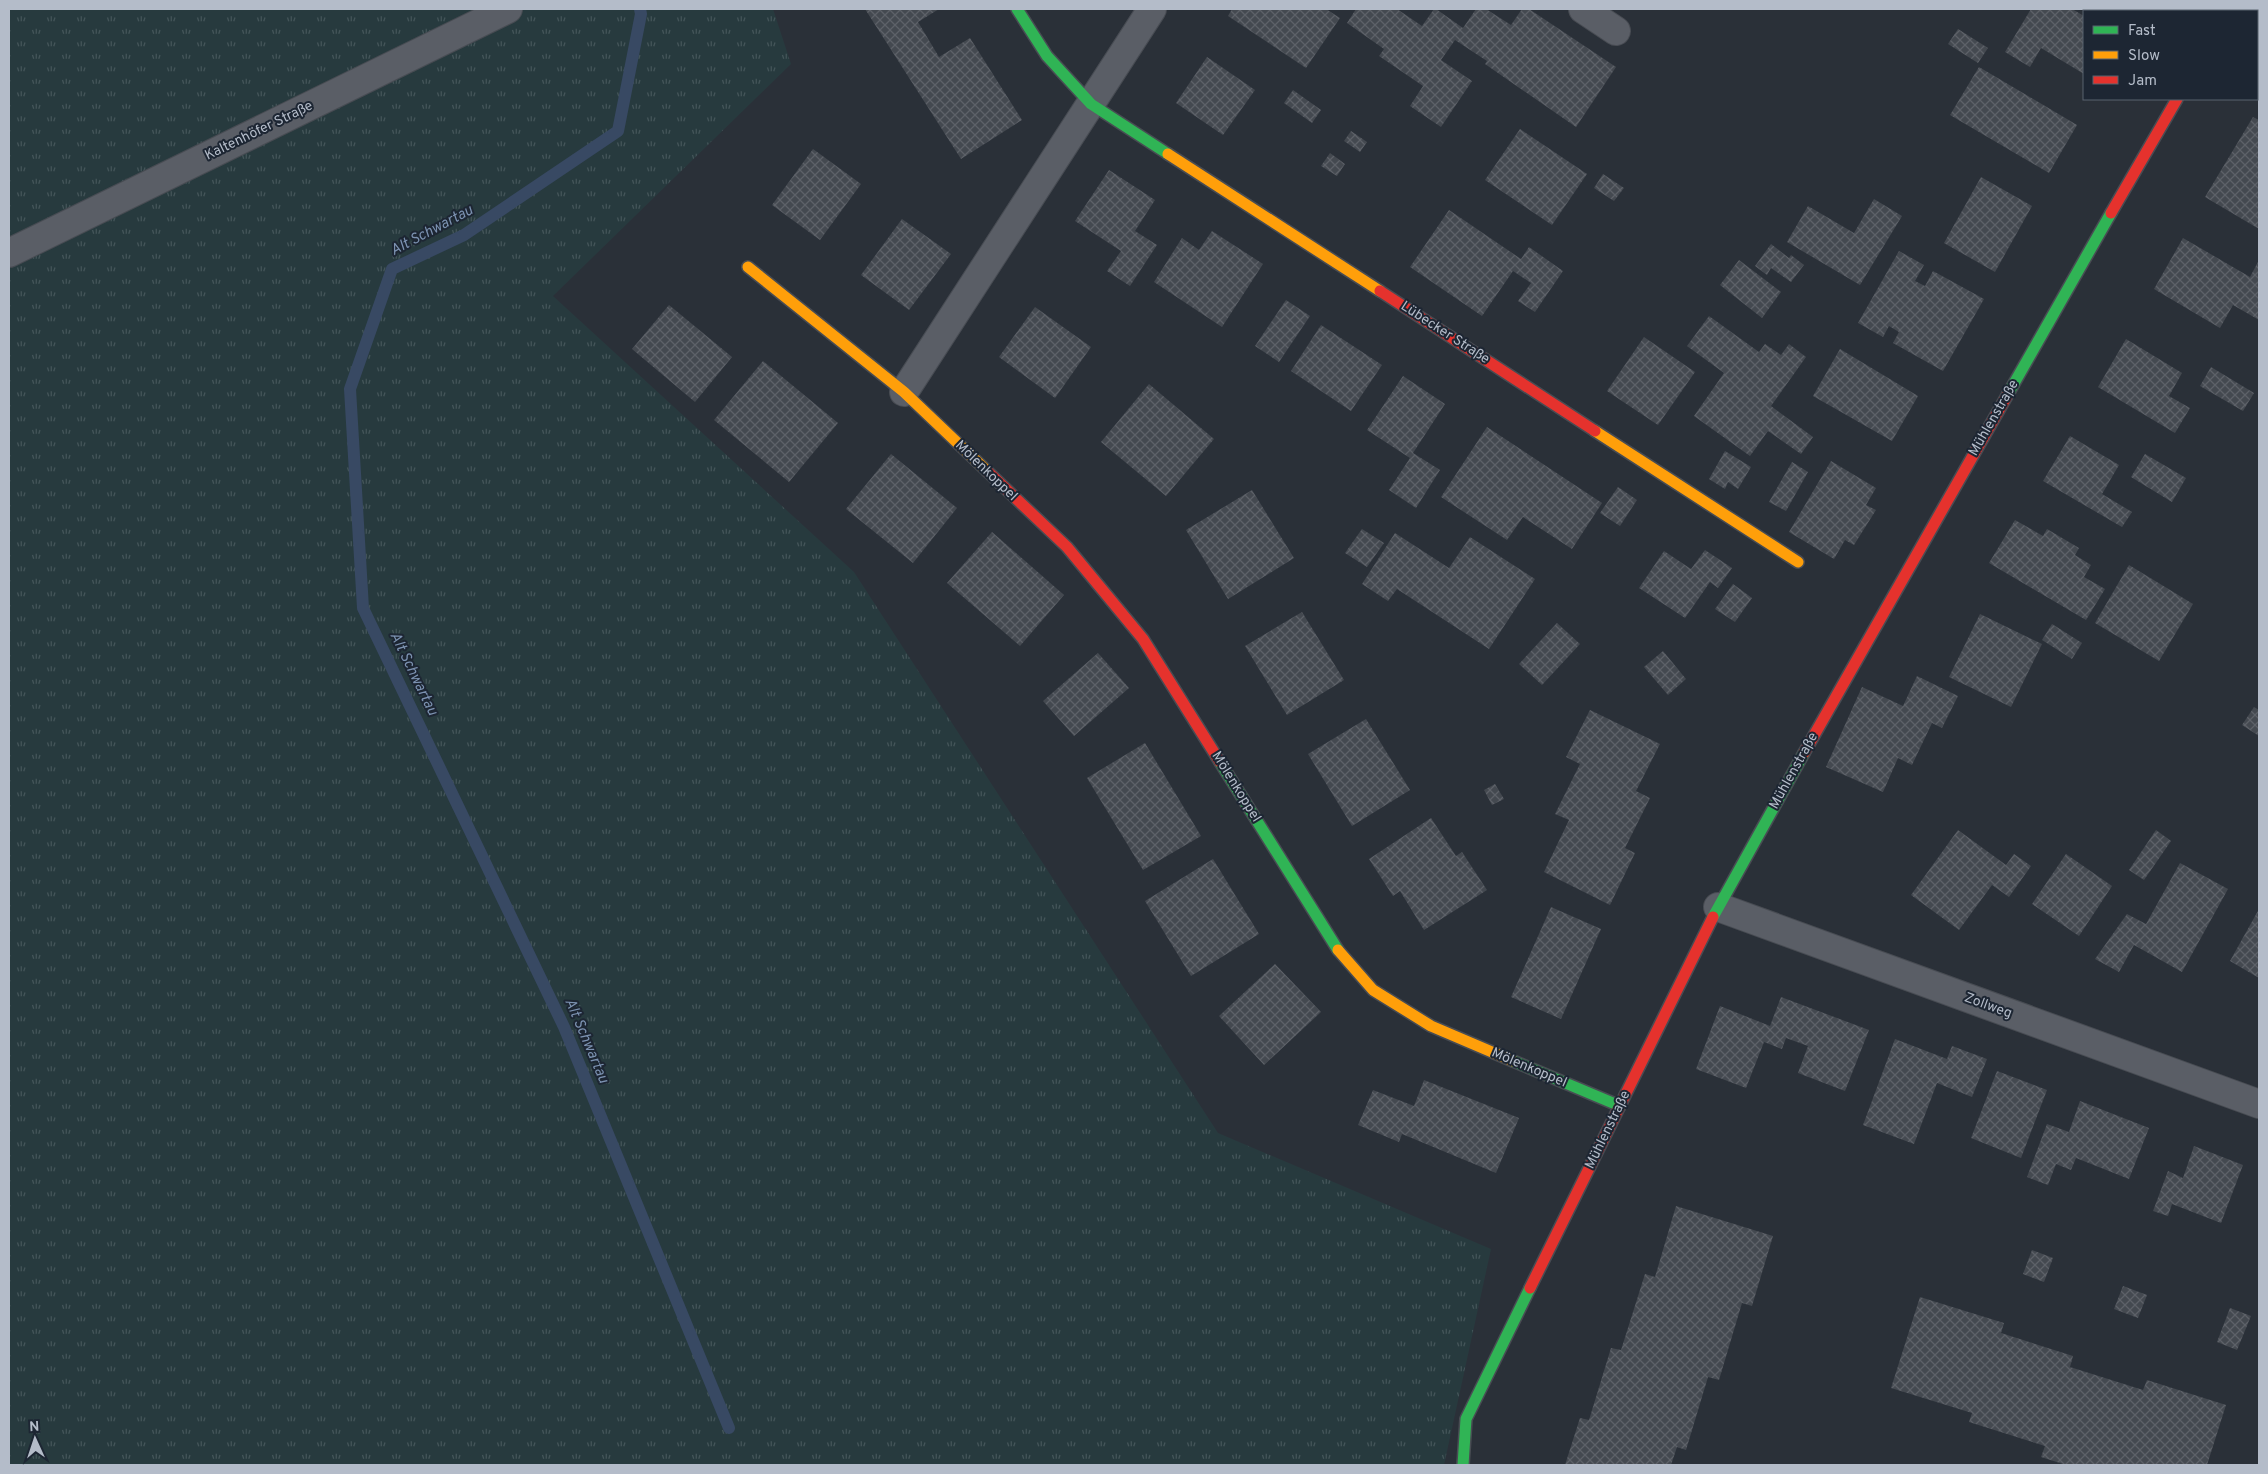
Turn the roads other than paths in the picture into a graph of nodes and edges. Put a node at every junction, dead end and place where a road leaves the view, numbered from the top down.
1 (508, 9) edge
2 (1017, 9) edge
3 (1152, 9) edge
4 (1583, 9) edge
5 (1616, 31) dead end
6 (2175, 100) edge
7 (1091, 104) junction
8 (9, 253) edge
9 (748, 267) dead end
10 (904, 392) junction
11 (1798, 562) dead end
12 (1718, 907) junction
13 (2259, 1104) edge
14 (1620, 1106) junction
15 (1463, 1465) edge

1 - 8 street, Kaltenhöfer Straße
2 - 7 street, Lübecker Straße
3 - 7 street
4 - 5 street
6 - 12 street, Mühlenstraße
7 - 10 street
7 - 11 street, Lübecker Straße
9 - 10 street, Mölenkoppel
10 - 14 street, Mölenkoppel
12 - 13 street, Zollweg
12 - 14 street, Mühlenstraße
14 - 15 street, Mühlenstraße

